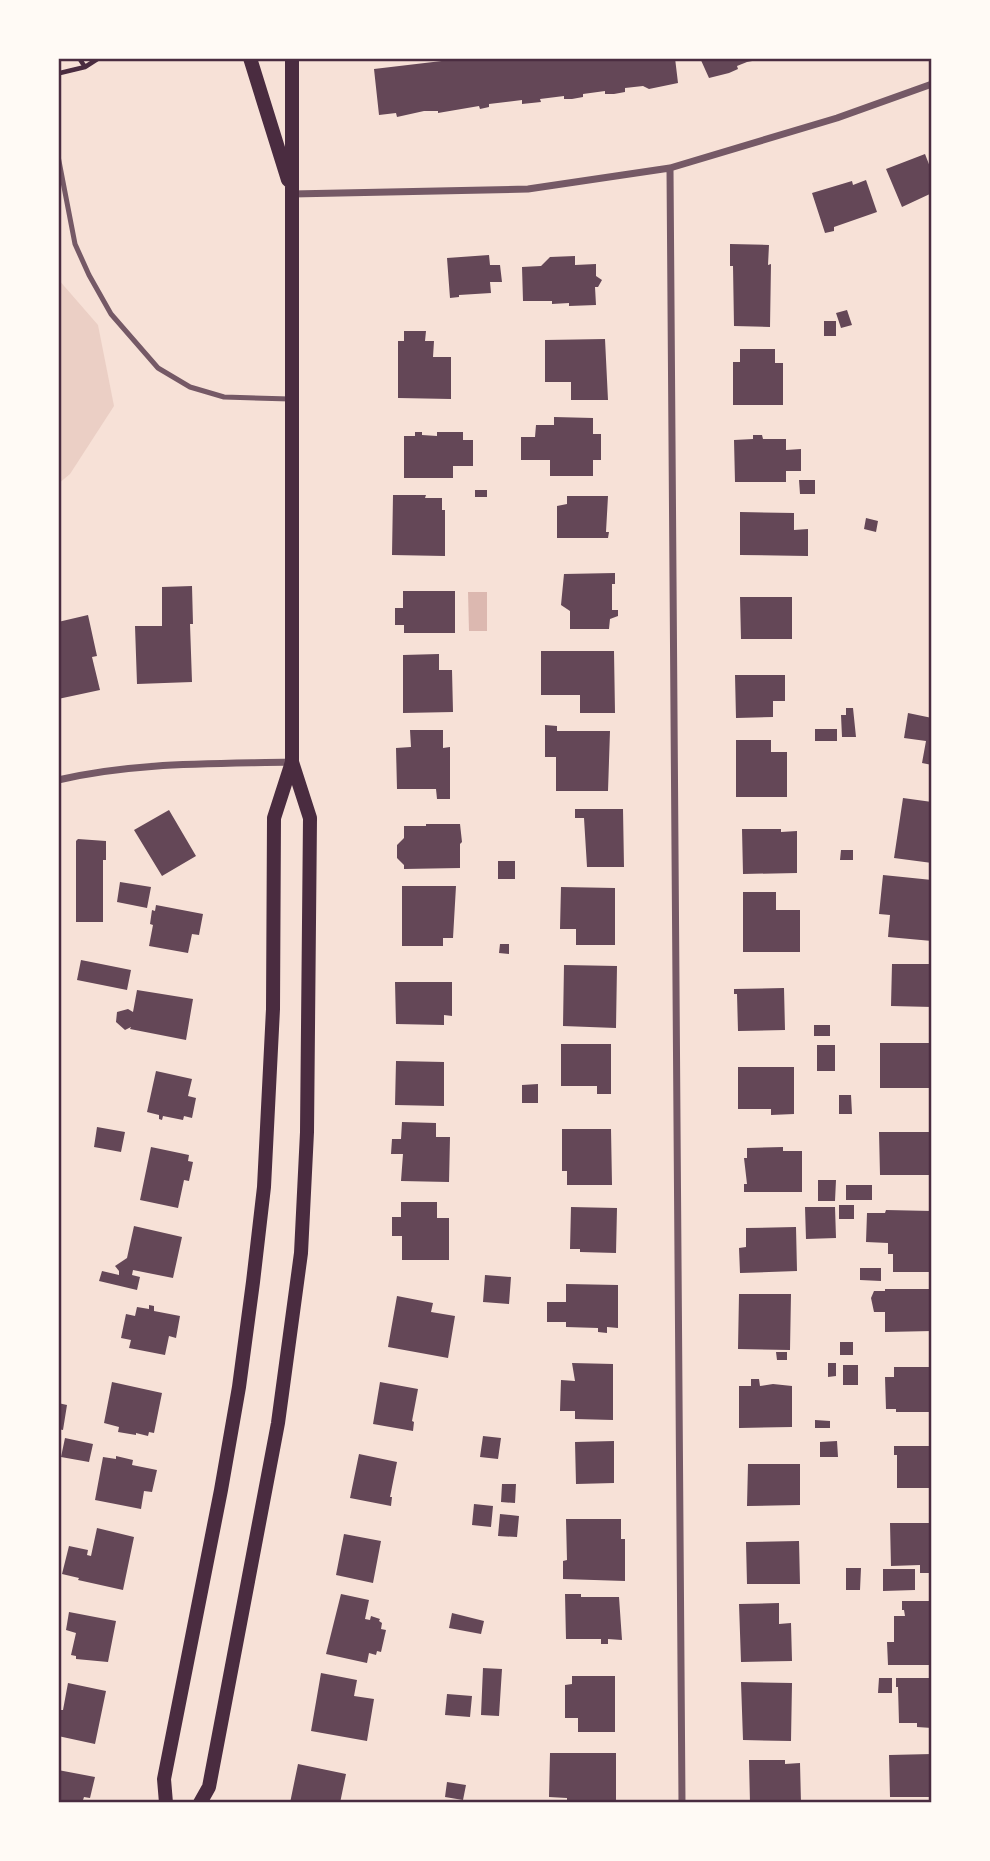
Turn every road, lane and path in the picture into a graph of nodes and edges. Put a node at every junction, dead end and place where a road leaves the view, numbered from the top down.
1 (79, 58) edge
2 (99, 58) edge
3 (250, 58) edge
4 (292, 58) edge
5 (85, 67) junction
6 (60, 73) dead end
7 (932, 84) edge
8 (58, 156) edge
9 (670, 168) junction
10 (292, 194) junction
11 (292, 399) junction
12 (292, 762) junction
13 (58, 780) edge
14 (166, 1803) edge
15 (200, 1803) edge
16 (682, 1803) edge

1 - 5 path
2 - 5 path
3 - 10 main road
4 - 10 main road
5 - 6 path
7 - 9 street
8 - 11 lane
9 - 10 street
9 - 16 street
10 - 11 main road
11 - 12 main road
12 - 13 street
12 - 14 main road
12 - 15 main road

